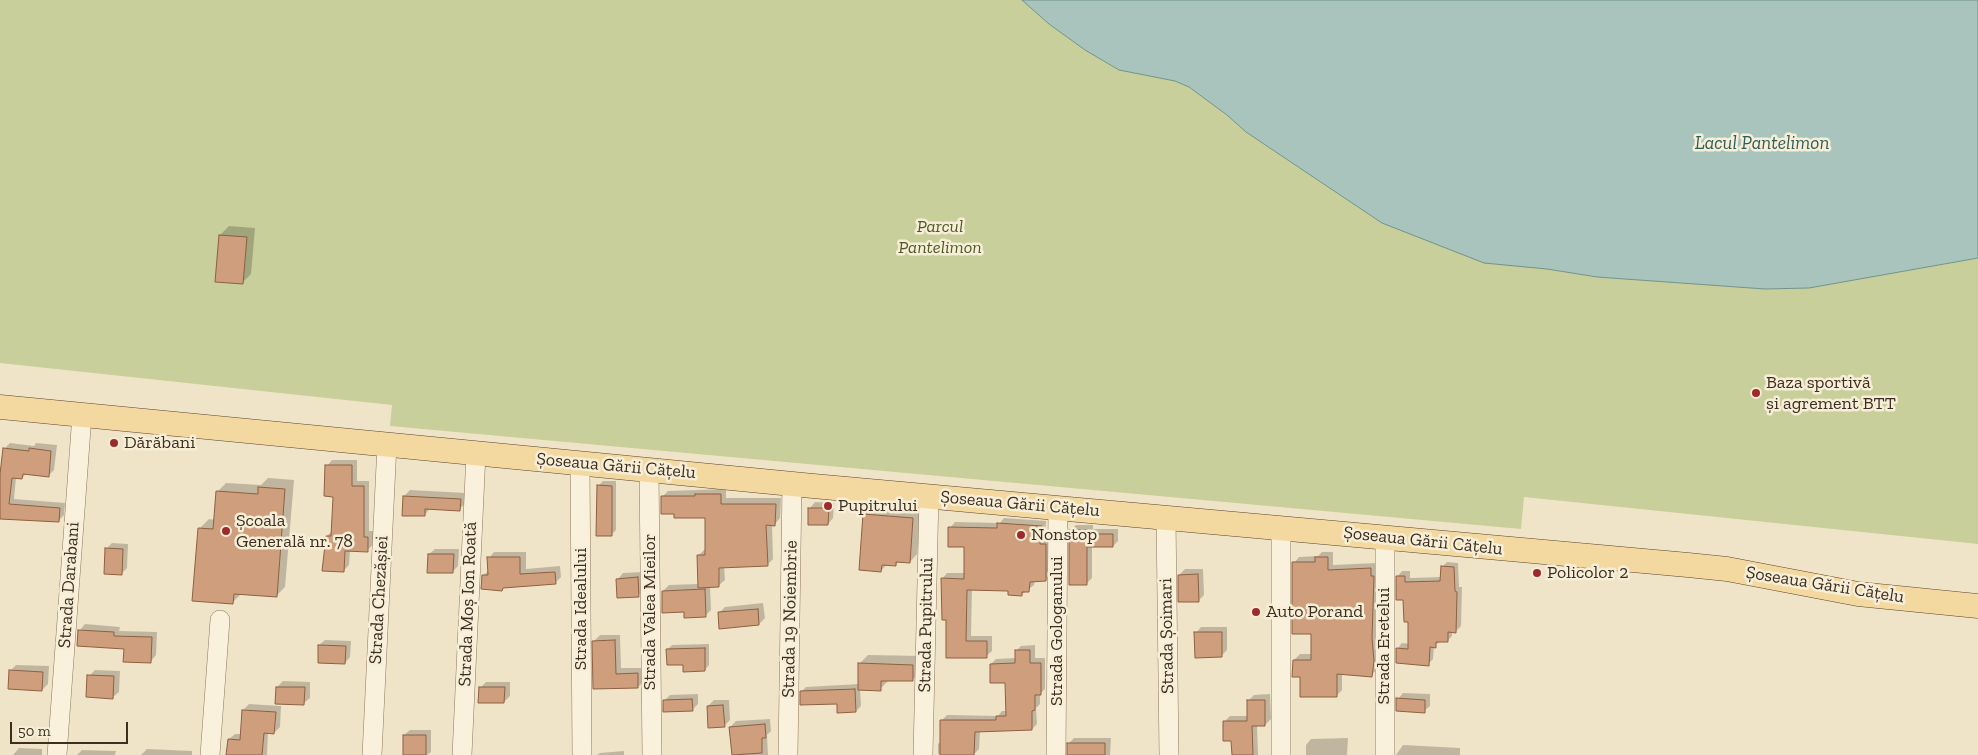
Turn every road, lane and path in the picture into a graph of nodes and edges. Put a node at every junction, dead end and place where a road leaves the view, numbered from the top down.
1 (0, 407) edge
2 (82, 415) junction
3 (387, 444) junction
4 (476, 453) junction
5 (580, 463) junction
6 (649, 470) junction
7 (792, 483) junction
8 (929, 495) junction
9 (1058, 508) junction
10 (1166, 517) junction
11 (1281, 527) junction
12 (1385, 537) junction
13 (1978, 606) edge
14 (220, 620) dead end
15 (56, 755) edge
16 (210, 755) edge
17 (372, 755) edge
18 (462, 755) edge
19 (582, 755) edge
20 (652, 755) edge
21 (788, 755) edge
22 (923, 755) edge
23 (1056, 755) edge
24 (1168, 755) edge
25 (1281, 755) edge
26 (1385, 755) edge

1 - 2 main road, Șoseaua Gării Cățelu
2 - 3 main road, Șoseaua Gării Cățelu
2 - 15 street, Strada Darabani
3 - 4 main road, Șoseaua Gării Cățelu
3 - 17 street, Strada Chezășiei
4 - 5 main road, Șoseaua Gării Cățelu
4 - 18 street, Strada Moș Ion Roată
5 - 6 main road, Șoseaua Gării Cățelu
5 - 19 street, Strada Idealului
6 - 7 main road, Șoseaua Gării Cățelu
6 - 20 street, Strada Valea Mieilor
7 - 8 main road, Șoseaua Gării Cățelu
7 - 21 street, Strada 19 Noiembrie
8 - 9 main road, Șoseaua Gării Cățelu
8 - 22 street, Strada Pupitrului
9 - 10 main road, Șoseaua Gării Cățelu
9 - 23 street, Strada Gologanului
10 - 11 main road, Șoseaua Gării Cățelu
10 - 24 street, Strada Șoimari
11 - 12 main road, Șoseaua Gării Cățelu
11 - 25 street
12 - 13 main road, Șoseaua Gării Cățelu
12 - 26 street, Strada Eretelui
14 - 16 street

